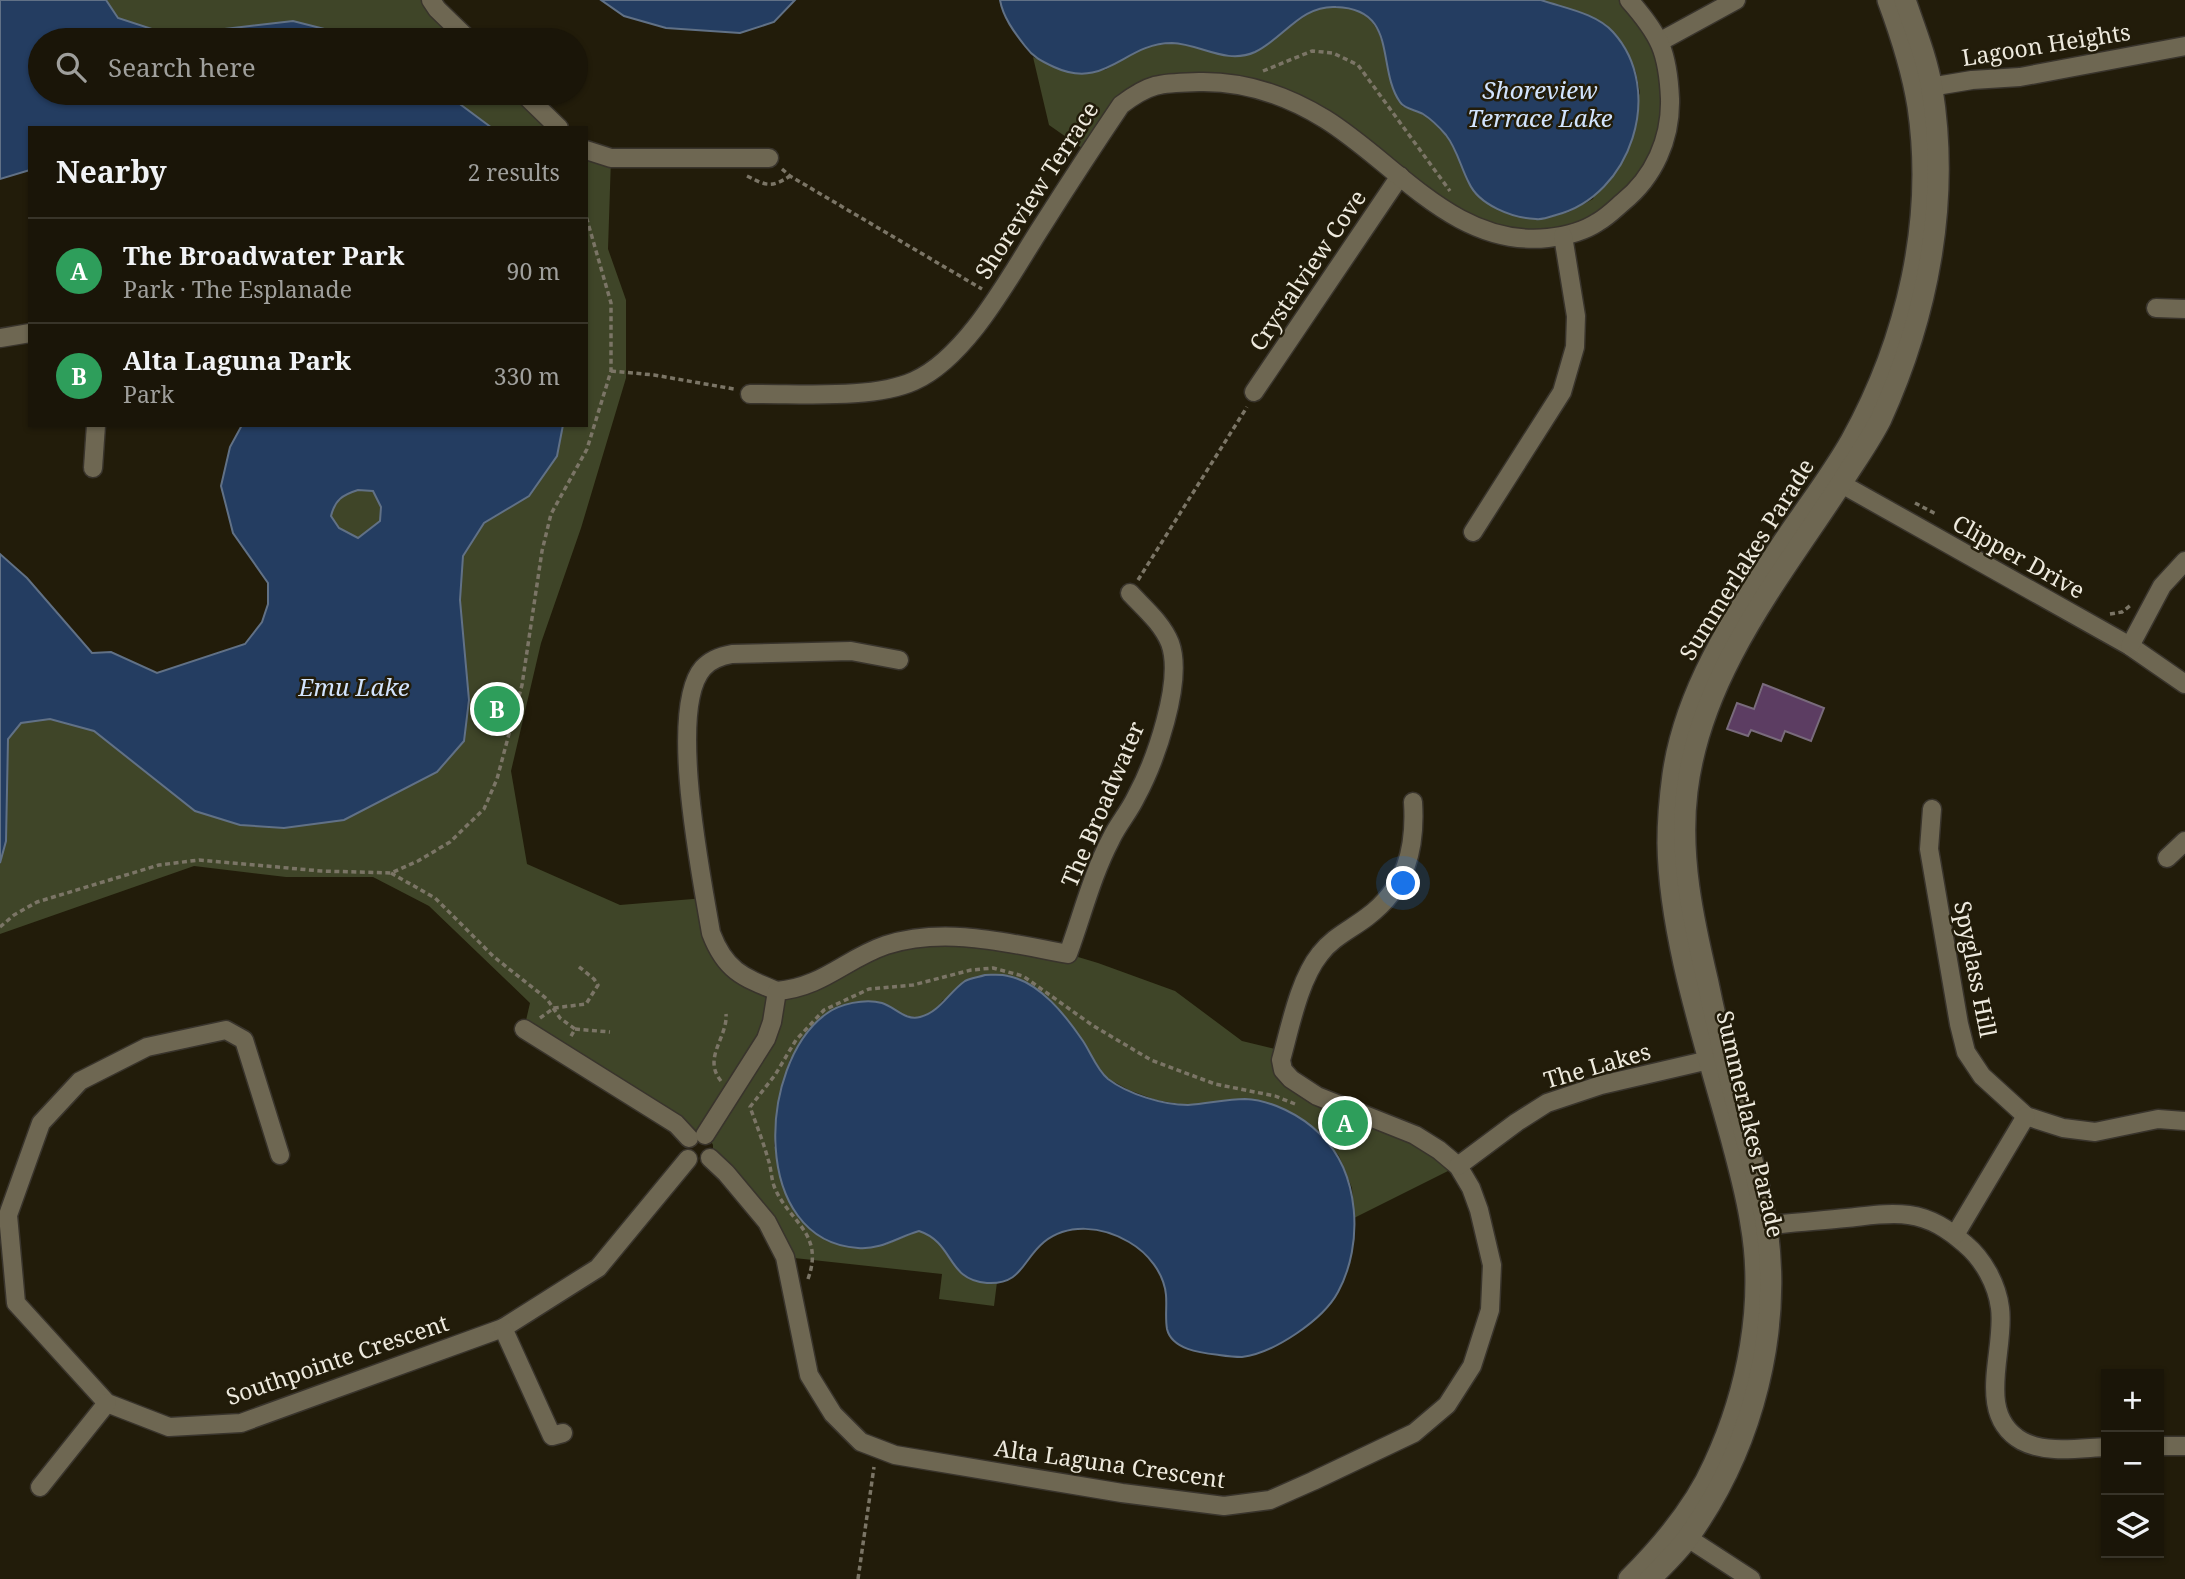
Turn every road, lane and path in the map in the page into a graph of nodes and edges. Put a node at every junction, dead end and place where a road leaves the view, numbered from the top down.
1 (431, 0) edge
2 (1629, 0) edge
3 (1736, 0) edge
4 (1888, 0) edge
5 (1905, 0) edge
6 (457, 28) edge
7 (1661, 41) junction
8 (2185, 46) edge
9 (1923, 88) junction
10 (535, 105) edge
11 (557, 126) edge
12 (588, 151) edge
13 (769, 158) joint
14 (1400, 176) junction
15 (588, 223) edge
16 (1563, 236) junction
17 (996, 297) junction
18 (2156, 308) dead end
19 (2185, 309) edge
20 (28, 333) edge
21 (0, 338) edge
22 (611, 372) junction
23 (1254, 392) joint
24 (750, 394) joint
25 (96, 427) edge
26 (93, 468) dead end
27 (1834, 480) junction
28 (1909, 501) dead end
29 (1938, 516) dead end
30 (1473, 532) dead end
31 (2185, 561) edge
32 (1130, 593) joint
33 (2150, 605) junction
34 (2105, 614) dead end
35 (2130, 646) junction
36 (899, 660) dead end
37 (2185, 684) edge
38 (1413, 802) dead end
39 (1932, 809) dead end
40 (2185, 841) edge
41 (2167, 858) dead end
42 (391, 873) junction
43 (0, 927) edge
44 (578, 967) dead end
45 (777, 991) junction
46 (554, 1008) junction
47 (726, 1014) dead end
48 (524, 1029) joint
49 (575, 1029) junction
50 (610, 1032) dead end
51 (561, 1053) junction
52 (1717, 1058) junction
53 (733, 1091) junction
54 (1300, 1107) dead end
55 (2026, 1116) junction
56 (2185, 1121) edge
57 (697, 1137) junction
58 (280, 1155) dead end
59 (710, 1158) junction
60 (688, 1159) junction
61 (1458, 1166) junction
62 (1759, 1226) junction
63 (1955, 1235) junction
64 (793, 1296) junction
65 (8, 1303) edge
66 (503, 1328) junction
67 (107, 1403) junction
68 (564, 1433) dead end
69 (2164, 1446) edge
70 (2185, 1446) edge
71 (875, 1447) junction
72 (2101, 1447) edge
73 (40, 1488) dead end
74 (1681, 1534) junction
75 (858, 1579) edge
76 (1629, 1579) edge
77 (1650, 1579) edge
78 (1751, 1579) edge

1 - 6 street
2 - 7 street, Shoreview Terrace
3 - 7 street
4 - 9 street, Summerlakes Parade
5 - 9 street, Summerlakes Parade
7 - 16 street, Shoreview Terrace
8 - 9 street, Lagoon Heights
9 - 27 street, Summerlakes Parade
10 - 11 street
12 - 13 street
13 - 17 path
14 - 16 street, Shoreview Terrace
14 - 17 street, Shoreview Terrace
14 - 23 street, Crystalview Cove
15 - 22 path
16 - 30 street
17 - 24 street, Shoreview Terrace
18 - 19 street
20 - 21 street
22 - 24 path
22 - 42 path
23 - 32 path
25 - 26 street
27 - 35 street, Clipper Drive
27 - 52 street, Summerlakes Parade
28 - 29 path
31 - 33 street
32 - 45 street, The Broadwater
33 - 34 path
33 - 35 street
35 - 37 street, Clipper Drive
36 - 45 street
38 - 61 street
39 - 55 street, Spyglass Hill
40 - 41 street
42 - 43 path
42 - 46 path
44 - 46 path
45 - 53 street
46 - 48 path
46 - 49 path
47 - 53 path
48 - 51 street
49 - 50 path
49 - 51 path
51 - 57 street
52 - 61 street, The Lakes
52 - 62 street, Summerlakes Parade
53 - 57 street
54 - 64 path
55 - 56 street, Spyglass Hill
55 - 63 street
57 - 59 street
57 - 60 street
58 - 65 street, Southpointe Crescent
59 - 60 street
59 - 64 street, Alta Laguna Crescent
60 - 66 street, Southpointe Crescent
61 - 71 street, Alta Laguna Crescent
62 - 63 street
62 - 74 street, Summerlakes Parade
63 - 72 street
64 - 71 street, Alta Laguna Crescent
65 - 67 street, Southpointe Crescent
66 - 67 street, Southpointe Crescent
66 - 68 street
67 - 73 street
69 - 70 street
71 - 75 path
74 - 76 street, Summerlakes Parade
74 - 77 street, Summerlakes Parade
74 - 78 street

